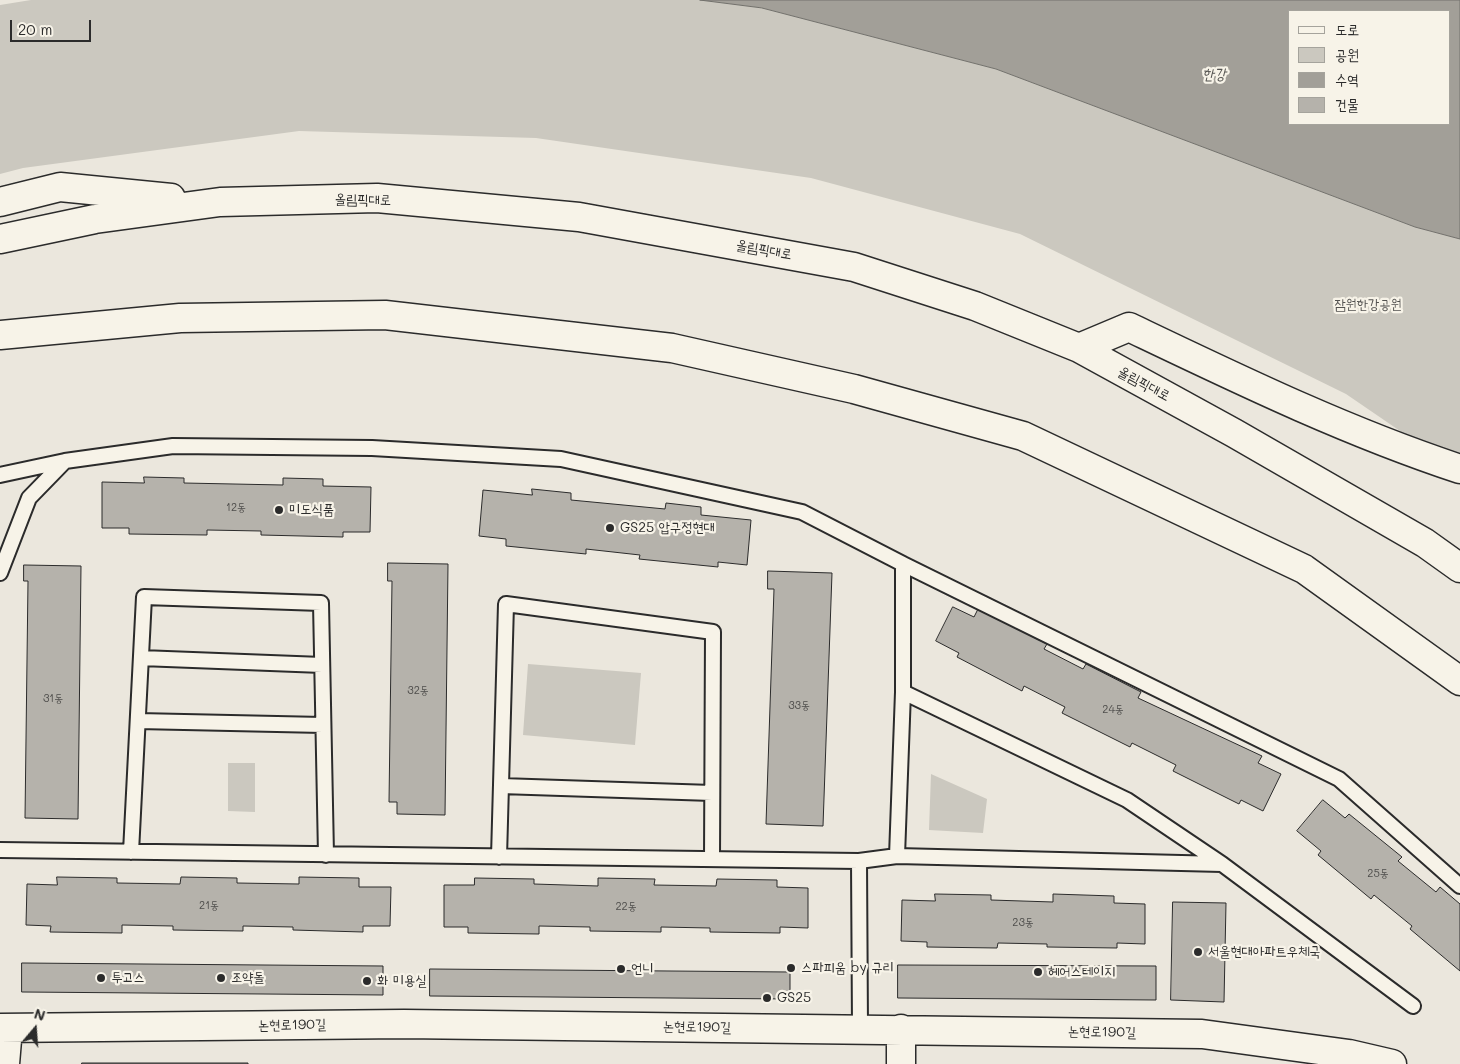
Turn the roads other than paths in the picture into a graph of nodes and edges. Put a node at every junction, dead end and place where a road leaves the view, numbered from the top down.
1 (0, 202) edge
2 (220, 202) junction
3 (0, 239) edge
4 (0, 335) edge
5 (1079, 348) junction
6 (65, 461) junction
7 (1460, 469) edge
8 (0, 475) edge
9 (903, 564) junction
10 (1460, 568) edge
11 (0, 572) edge
12 (141, 658) junction
13 (322, 665) junction
14 (1460, 681) edge
15 (903, 692) junction
16 (138, 721) junction
17 (323, 725) junction
18 (501, 786) junction
19 (712, 793) junction
20 (0, 850) edge
21 (131, 852) junction
22 (326, 855) junction
23 (897, 856) junction
24 (498, 857) junction
25 (712, 860) junction
26 (859, 861) junction
27 (1222, 864) junction
28 (1460, 886) edge
29 (1413, 1006) dead end
30 (4, 1028) edge
31 (860, 1028) junction
32 (901, 1029) junction
33 (6, 1064) edge
34 (901, 1064) edge
35 (1392, 1064) edge

1 - 2 main road
2 - 3 main road, 올림픽대로
2 - 5 main road, 올림픽대로
4 - 14 main road
5 - 7 main road
5 - 10 main road, 올림픽대로
6 - 8 lane
6 - 9 lane
6 - 11 lane
9 - 15 lane
9 - 28 lane
12 - 13 lane
12 - 13 lane
12 - 16 lane
13 - 17 lane
15 - 23 lane
15 - 27 lane
16 - 17 lane
16 - 21 lane
17 - 22 lane
18 - 19 lane
18 - 19 lane
18 - 24 lane
19 - 25 lane
20 - 21 lane
21 - 22 lane
22 - 24 lane
23 - 26 lane
23 - 27 lane
24 - 25 lane
25 - 26 lane
26 - 31 lane
27 - 29 lane
30 - 31 main road, 논현로190길
30 - 33 main road
31 - 32 main road, 논현로190길
32 - 34 main road
32 - 35 main road, 논현로190길

